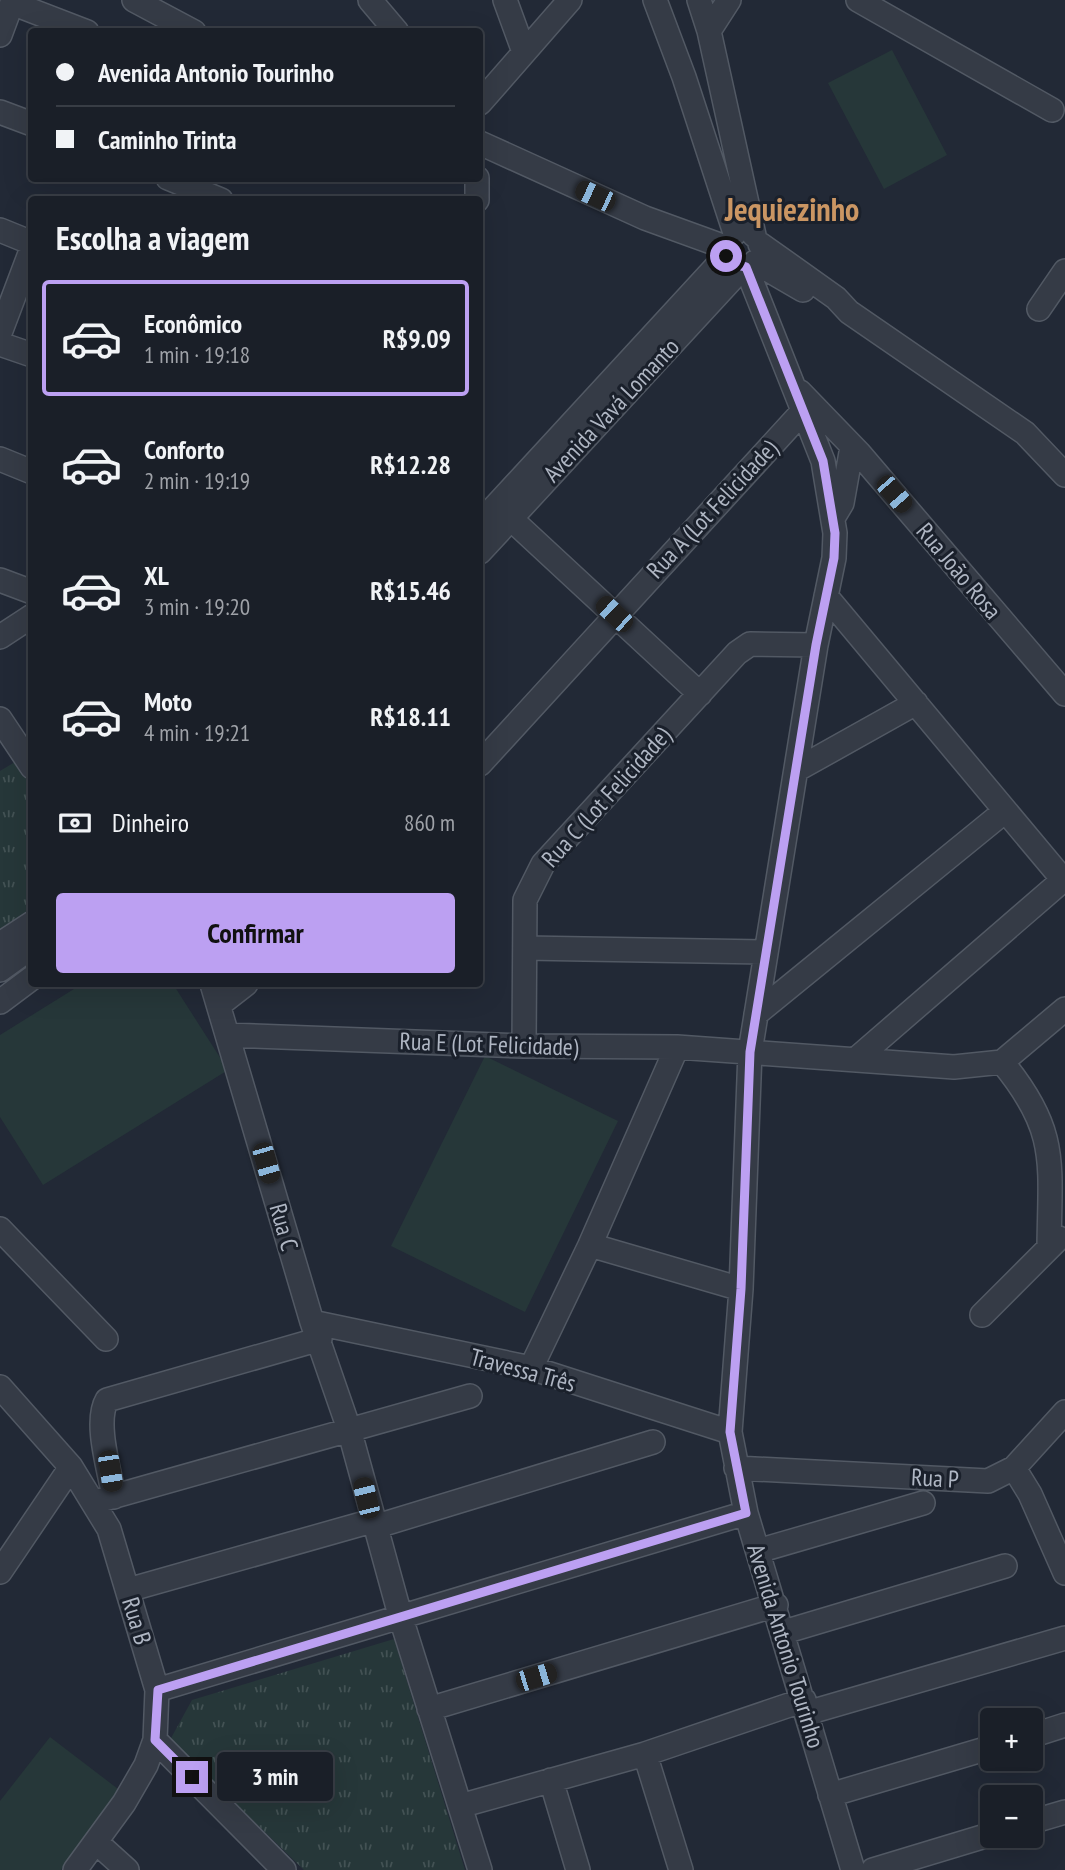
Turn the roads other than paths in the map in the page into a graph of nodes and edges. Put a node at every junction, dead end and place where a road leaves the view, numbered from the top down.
1 (134, 0) edge
2 (370, 0) edge
3 (505, 0) edge
4 (570, 0) edge
5 (655, 0) edge
6 (699, 0) edge
7 (729, 0) edge
8 (858, 0) edge
9 (13, 1) edge
10 (165, 7) edge
11 (77, 28) edge
12 (189, 28) edge
13 (394, 28) edge
14 (709, 31) junction
15 (0, 35) edge
16 (524, 52) junction
17 (483, 100) edge
18 (1052, 110) dead end
19 (0, 112) edge
20 (28, 122) edge
21 (483, 150) edge
22 (180, 182) edge
23 (214, 193) edge
24 (0, 230) edge
25 (28, 243) edge
26 (743, 251) junction
27 (28, 256) edge
28 (1065, 271) edge
29 (1039, 309) dead end
30 (0, 333) edge
31 (0, 344) edge
32 (28, 354) edge
33 (793, 390) junction
34 (804, 410) junction
35 (852, 447) junction
36 (0, 459) edge
37 (28, 470) edge
38 (1065, 475) edge
39 (510, 518) junction
40 (833, 518) junction
41 (483, 520) edge
42 (483, 549) edge
43 (0, 580) edge
44 (28, 590) edge
45 (826, 596) junction
46 (614, 614) junction
47 (28, 619) edge
48 (0, 637) edge
49 (816, 645) junction
50 (700, 694) junction
51 (1065, 694) edge
52 (916, 702) junction
53 (0, 719) edge
54 (6, 743) edge
55 (483, 761) edge
56 (28, 763) edge
57 (798, 769) junction
58 (1005, 811) junction
59 (1064, 881) edge
60 (28, 926) edge
61 (0, 944) edge
62 (525, 948) junction
63 (28, 950) edge
64 (765, 951) junction
65 (0, 970) edge
66 (28, 981) edge
67 (237, 987) edge
68 (216, 994) edge
69 (0, 1002) edge
70 (1065, 1009) edge
71 (756, 1014) junction
72 (228, 1035) junction
73 (524, 1045) junction
74 (677, 1047) junction
75 (750, 1052) junction
76 (855, 1060) junction
77 (1002, 1062) junction
78 (1, 1230) edge
79 (1057, 1239) edge
80 (590, 1245) junction
81 (741, 1289) junction
82 (982, 1315) dead end
83 (316, 1330) junction
84 (106, 1339) dead end
85 (531, 1368) junction
86 (0, 1387) edge
87 (470, 1396) dead end
88 (1065, 1412) edge
89 (349, 1429) junction
90 (730, 1432) junction
91 (653, 1442) dead end
92 (71, 1467) junction
93 (736, 1468) junction
94 (1014, 1468) junction
95 (104, 1500) junction
96 (923, 1503) dead end
97 (746, 1513) junction
98 (373, 1524) junction
99 (758, 1551) junction
100 (4, 1555) edge
101 (1005, 1566) dead end
102 (1065, 1573) edge
103 (128, 1590) junction
104 (776, 1605) junction
105 (400, 1615) junction
106 (784, 1632) junction
107 (1065, 1638) edge
108 (158, 1690) junction
109 (805, 1707) junction
110 (429, 1709) junction
111 (1065, 1726) edge
112 (1043, 1732) edge
113 (155, 1740) junction
114 (980, 1751) edge
115 (645, 1754) junction
116 (551, 1780) junction
117 (830, 1795) junction
118 (460, 1806) junction
119 (1065, 1812) edge
120 (1043, 1818) edge
121 (980, 1838) edge
122 (96, 1842) junction
123 (75, 1870) edge
124 (127, 1870) edge
125 (284, 1870) edge
126 (480, 1870) edge
127 (579, 1870) edge
128 (681, 1870) edge
129 (853, 1870) edge
130 (873, 1870) edge

1 - 10 street
2 - 13 street
3 - 16 street
4 - 16 street
5 - 26 street
6 - 14 street
7 - 14 street
8 - 18 street
9 - 11 street
9 - 15 street
10 - 12 street
14 - 26 street
16 - 17 street
19 - 20 street
21 - 26 street
22 - 23 street
24 - 25 street
26 - 33 street, Avenida Antonio Tourinho
26 - 38 street
26 - 39 street, Avenida Vavá Lomanto
26 - 41 street, Avenida Vavá Lomanto
27 - 30 street
28 - 29 street
31 - 32 street
33 - 34 street, Avenida Antonio Tourinho
33 - 35 street, Rua João Rosa
34 - 40 street, Avenida Antonio Tourinho
34 - 46 street, Rua A (Lot Felicidade)
35 - 40 street
35 - 51 street, Rua João Rosa
36 - 37 street
39 - 42 street, Avenida Vavá Lomanto
39 - 46 street
40 - 45 street, Avenida Antonio Tourinho
43 - 44 street
45 - 49 street, Avenida Antonio Tourinho
45 - 52 street
46 - 50 street
46 - 55 street, Rua A (Lot Felicidade)
47 - 48 street
49 - 50 street, Rua C (Lot Felicidade)
49 - 57 street, Avenida Antonio Tourinho
50 - 62 street, Rua C (Lot Felicidade)
52 - 57 street
52 - 58 street
53 - 54 street
54 - 56 street
57 - 64 street, Avenida Antonio Tourinho
58 - 59 street
58 - 71 street
59 - 76 street
60 - 61 street
62 - 64 street
62 - 73 street, Rua C (Lot Felicidade)
63 - 65 street
64 - 71 street, Avenida Antonio Tourinho
66 - 69 street
67 - 68 street
68 - 72 street, Rua C
70 - 77 street
71 - 75 street, Avenida Antonio Tourinho
72 - 73 street, Rua E (Lot Felicidade)
72 - 83 street, Rua C
73 - 74 street, Rua E (Lot Felicidade)
74 - 75 street, Rua E (Lot Felicidade)
74 - 80 street
75 - 76 street, Rua E (Lot Felicidade)
75 - 81 street, Avenida Antonio Tourinho
76 - 77 street, Rua E (Lot Felicidade)
77 - 79 street
78 - 84 street
79 - 82 street
80 - 81 street
80 - 85 street
81 - 90 street, Avenida Antonio Tourinho
83 - 85 street, Travessa Três
83 - 89 street, Rua C
83 - 95 street
85 - 90 street, Travessa Três
86 - 92 street, Rua B
87 - 89 street
88 - 94 street
89 - 95 street
89 - 98 street, Rua C
90 - 93 street, Avenida Antonio Tourinho
91 - 98 street
92 - 95 street, Rua B
92 - 100 street
93 - 94 street, Rua P
93 - 97 street, Avenida Antonio Tourinho
94 - 102 street
95 - 103 street, Rua B
96 - 99 street
97 - 99 street, Avenida Antonio Tourinho
97 - 105 street
98 - 103 street
98 - 105 street, Rua C
99 - 104 street, Avenida Antonio Tourinho
101 - 106 street
103 - 108 street, Rua B
104 - 106 street, Avenida Antonio Tourinho
104 - 110 street
105 - 108 street
105 - 110 street, Rua C
106 - 109 street, Avenida Antonio Tourinho
107 - 109 street
108 - 113 street, Rua B
109 - 115 street
109 - 117 street, Avenida Antonio Tourinho
110 - 118 street, Rua C
111 - 112 street
113 - 122 street, Rua B
113 - 125 street
114 - 117 street
115 - 116 street
115 - 128 street
116 - 118 street
116 - 127 street
117 - 129 street, Avenida Antonio Tourinho
118 - 126 street, Rua C
119 - 120 street
121 - 130 street
122 - 123 street, Rua B
122 - 124 street

